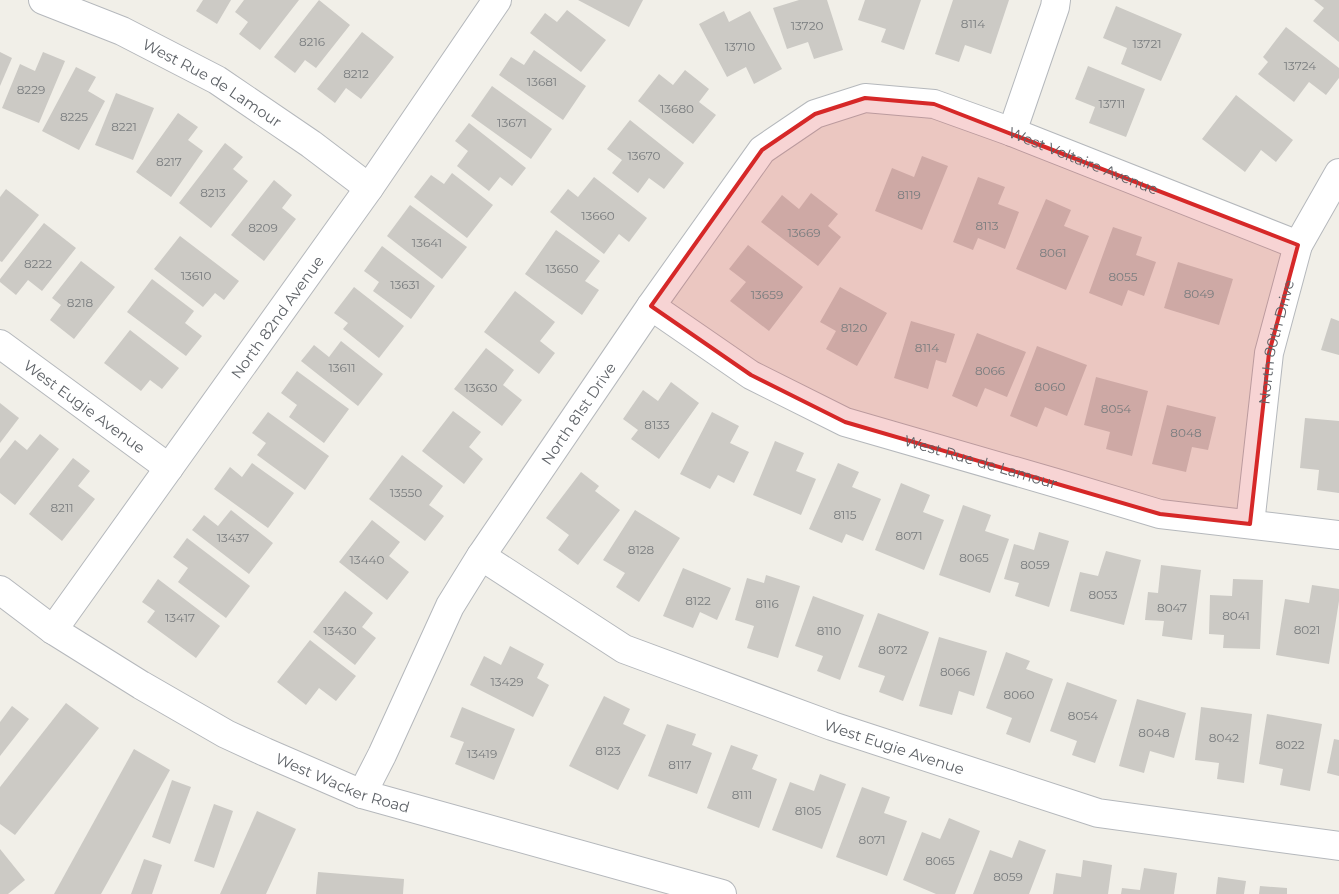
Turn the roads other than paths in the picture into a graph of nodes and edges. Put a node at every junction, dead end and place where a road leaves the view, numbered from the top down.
1 (43, 0) edge
2 (497, 0) edge
3 (1056, 0) edge
4 (865, 98) joint
5 (1012, 132) junction
6 (1339, 173) edge
7 (369, 188) junction
8 (1298, 244) junction
9 (651, 306) junction
10 (0, 344) edge
11 (170, 468) junction
12 (1250, 524) junction
13 (1339, 535) edge
14 (481, 556) junction
15 (0, 590) edge
16 (53, 630) junction
17 (362, 794) junction
18 (1339, 846) edge
19 (722, 894) edge

1 - 7 street, West Rue de Lamour
2 - 7 street, North 82nd Avenue
3 - 5 street
4 - 5 street, West Voltaire Avenue
4 - 9 street, North 81st Drive
5 - 8 street, West Voltaire Avenue
6 - 8 street, North 80th Drive
7 - 11 street, North 82nd Avenue
8 - 12 street, North 80th Drive
9 - 12 street, West Rue de Lamour
9 - 14 street, North 81st Drive
10 - 11 street, West Eugie Avenue
11 - 16 street, North 82nd Avenue
12 - 13 street, West Rue de Lamour
14 - 17 street, North 81st Drive
14 - 18 street, West Eugie Avenue
15 - 16 street, West Wacker Road
16 - 17 street, West Wacker Road
17 - 19 street, West Wacker Road

